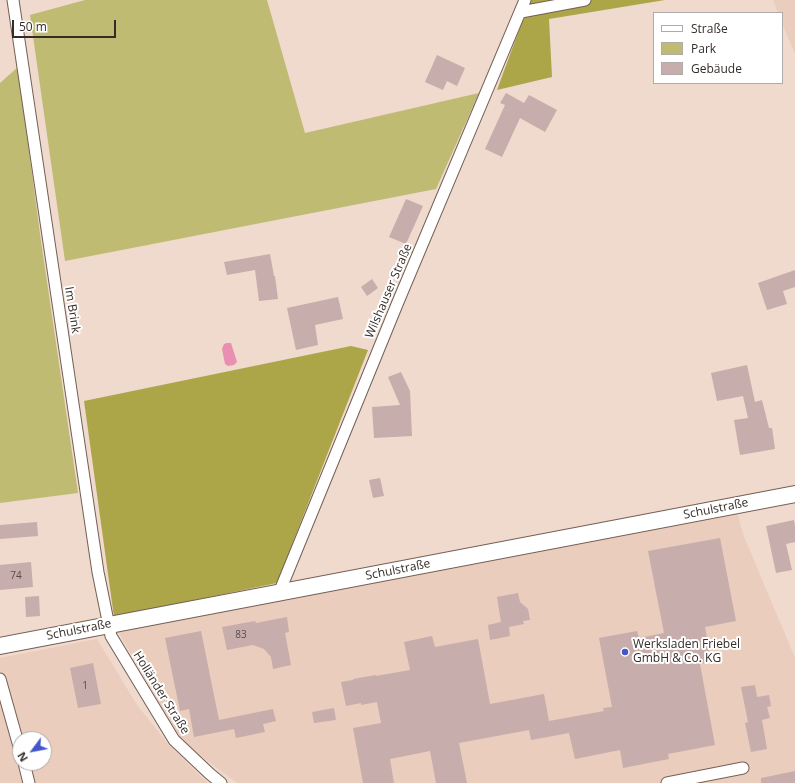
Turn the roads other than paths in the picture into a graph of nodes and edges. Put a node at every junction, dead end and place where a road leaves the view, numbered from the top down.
1 (13, 0) edge
2 (525, 0) edge
3 (585, 0) edge
4 (521, 12) junction
5 (795, 494) edge
6 (279, 593) junction
7 (109, 624) junction
8 (0, 646) edge
9 (0, 679) edge
10 (15, 731) edge
11 (743, 768) dead end
12 (26, 771) edge
13 (29, 783) edge
14 (221, 783) edge
15 (667, 783) edge

1 - 7 street, Im Brink
2 - 4 street, Wilshauser Straße
3 - 4 street
4 - 6 street, Wilshauser Straße
5 - 6 street, Schulstraße
6 - 7 street, Schulstraße
7 - 8 street, Schulstraße
7 - 14 street, Holländer Straße
9 - 10 street
11 - 15 street
12 - 13 street

